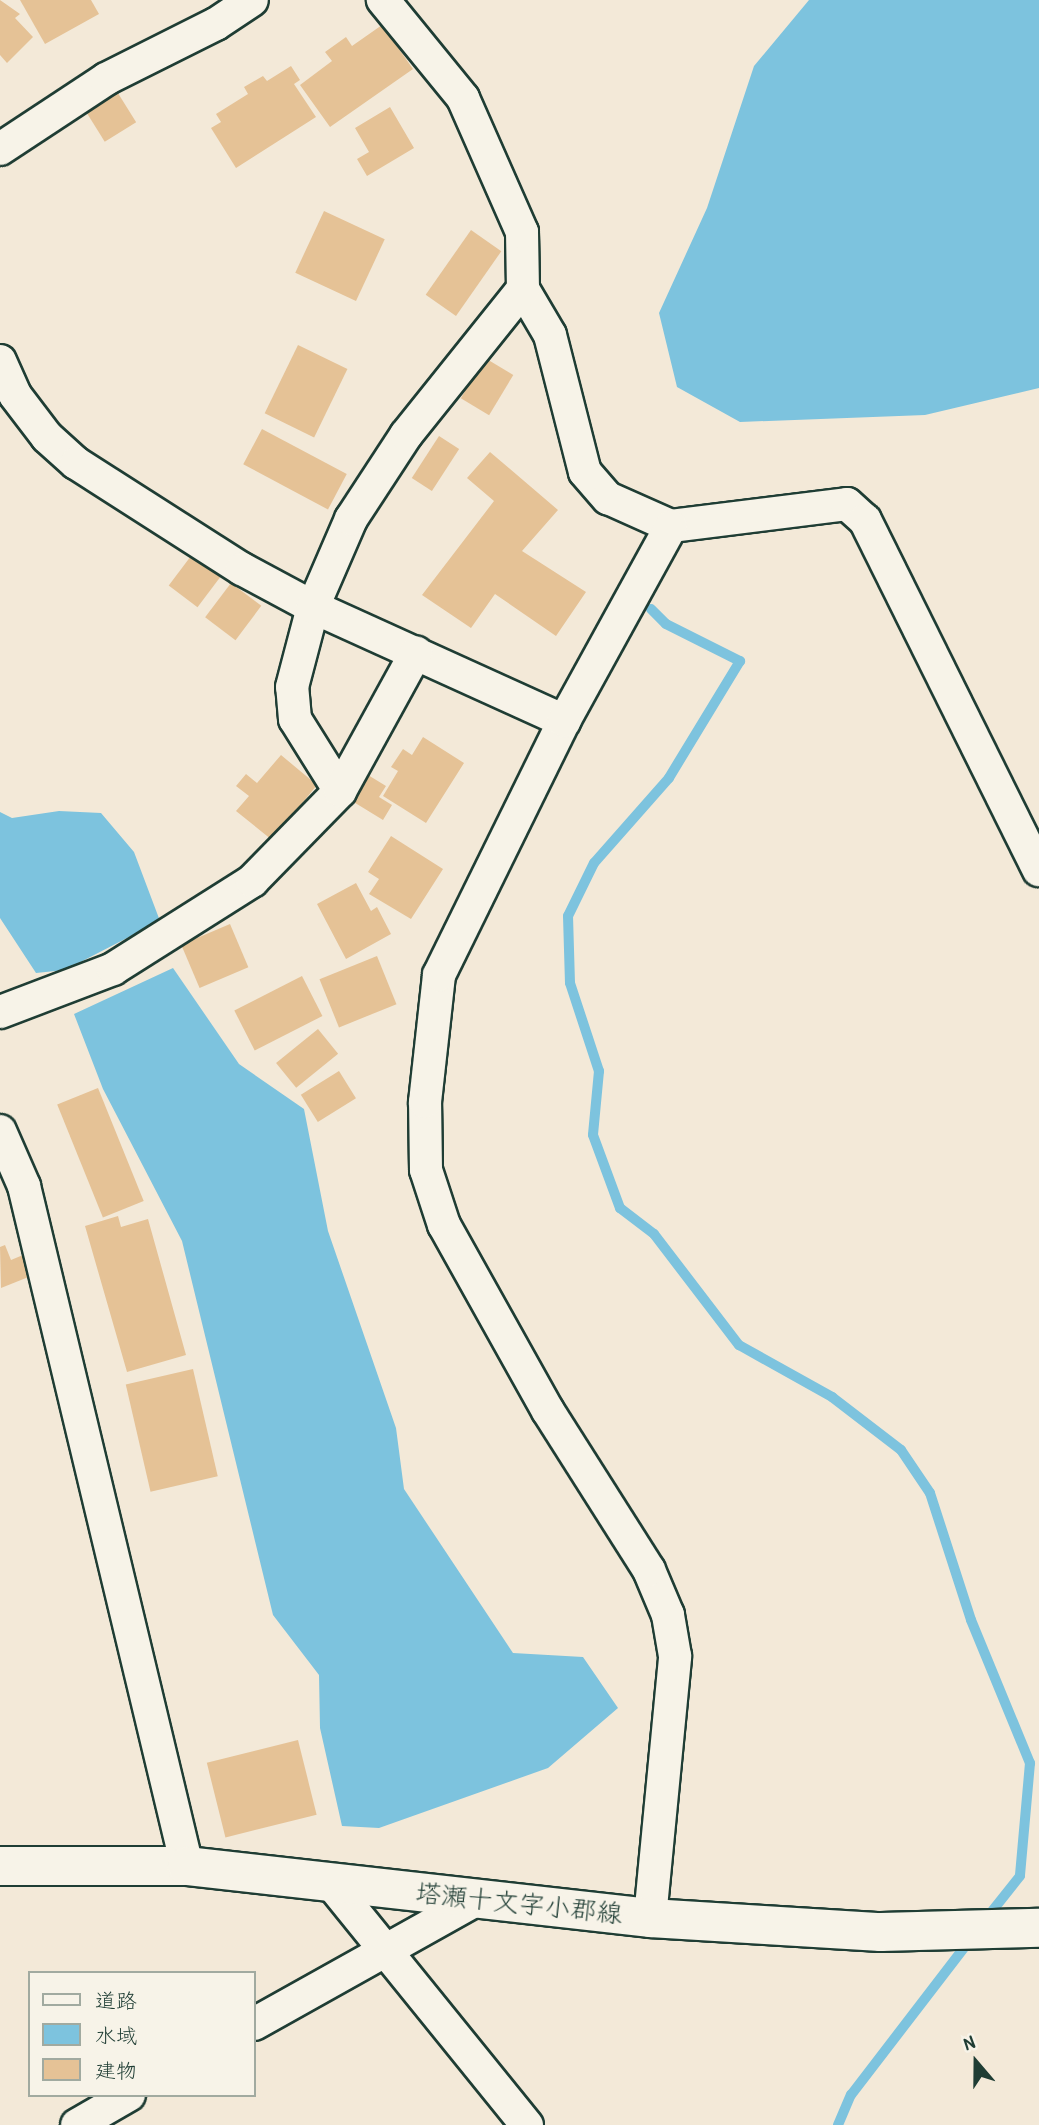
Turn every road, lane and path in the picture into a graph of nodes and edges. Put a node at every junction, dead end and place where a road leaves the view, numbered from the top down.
1 (252, 0) edge
2 (383, 0) edge
3 (0, 149) edge
4 (523, 289) junction
5 (0, 361) edge
6 (671, 526) junction
7 (313, 607) junction
8 (416, 653) junction
9 (564, 721) junction
10 (340, 791) junction
11 (1039, 870) edge
12 (0, 1012) edge
13 (0, 1131) edge
14 (0, 1866) edge
15 (187, 1867) junction
16 (331, 1882) junction
17 (479, 1898) junction
18 (650, 1918) junction
19 (1039, 1928) edge
20 (387, 1950) junction
21 (256, 2023) edge
22 (126, 2097) edge
23 (77, 2125) edge
24 (527, 2125) edge

1 - 3 street
2 - 4 street
4 - 6 street
4 - 7 street
5 - 7 street
6 - 9 street
6 - 11 street
7 - 8 street
7 - 10 street
8 - 9 street
8 - 10 street
9 - 18 street
10 - 12 street
13 - 15 street
14 - 15 main road, 塔瀬十文字小郡線
15 - 16 main road, 塔瀬十文字小郡線
16 - 17 main road, 塔瀬十文字小郡線
16 - 20 street
17 - 18 main road, 塔瀬十文字小郡線
17 - 20 street
18 - 19 main road, 塔瀬十文字小郡線
20 - 21 street
20 - 24 street
22 - 23 street

